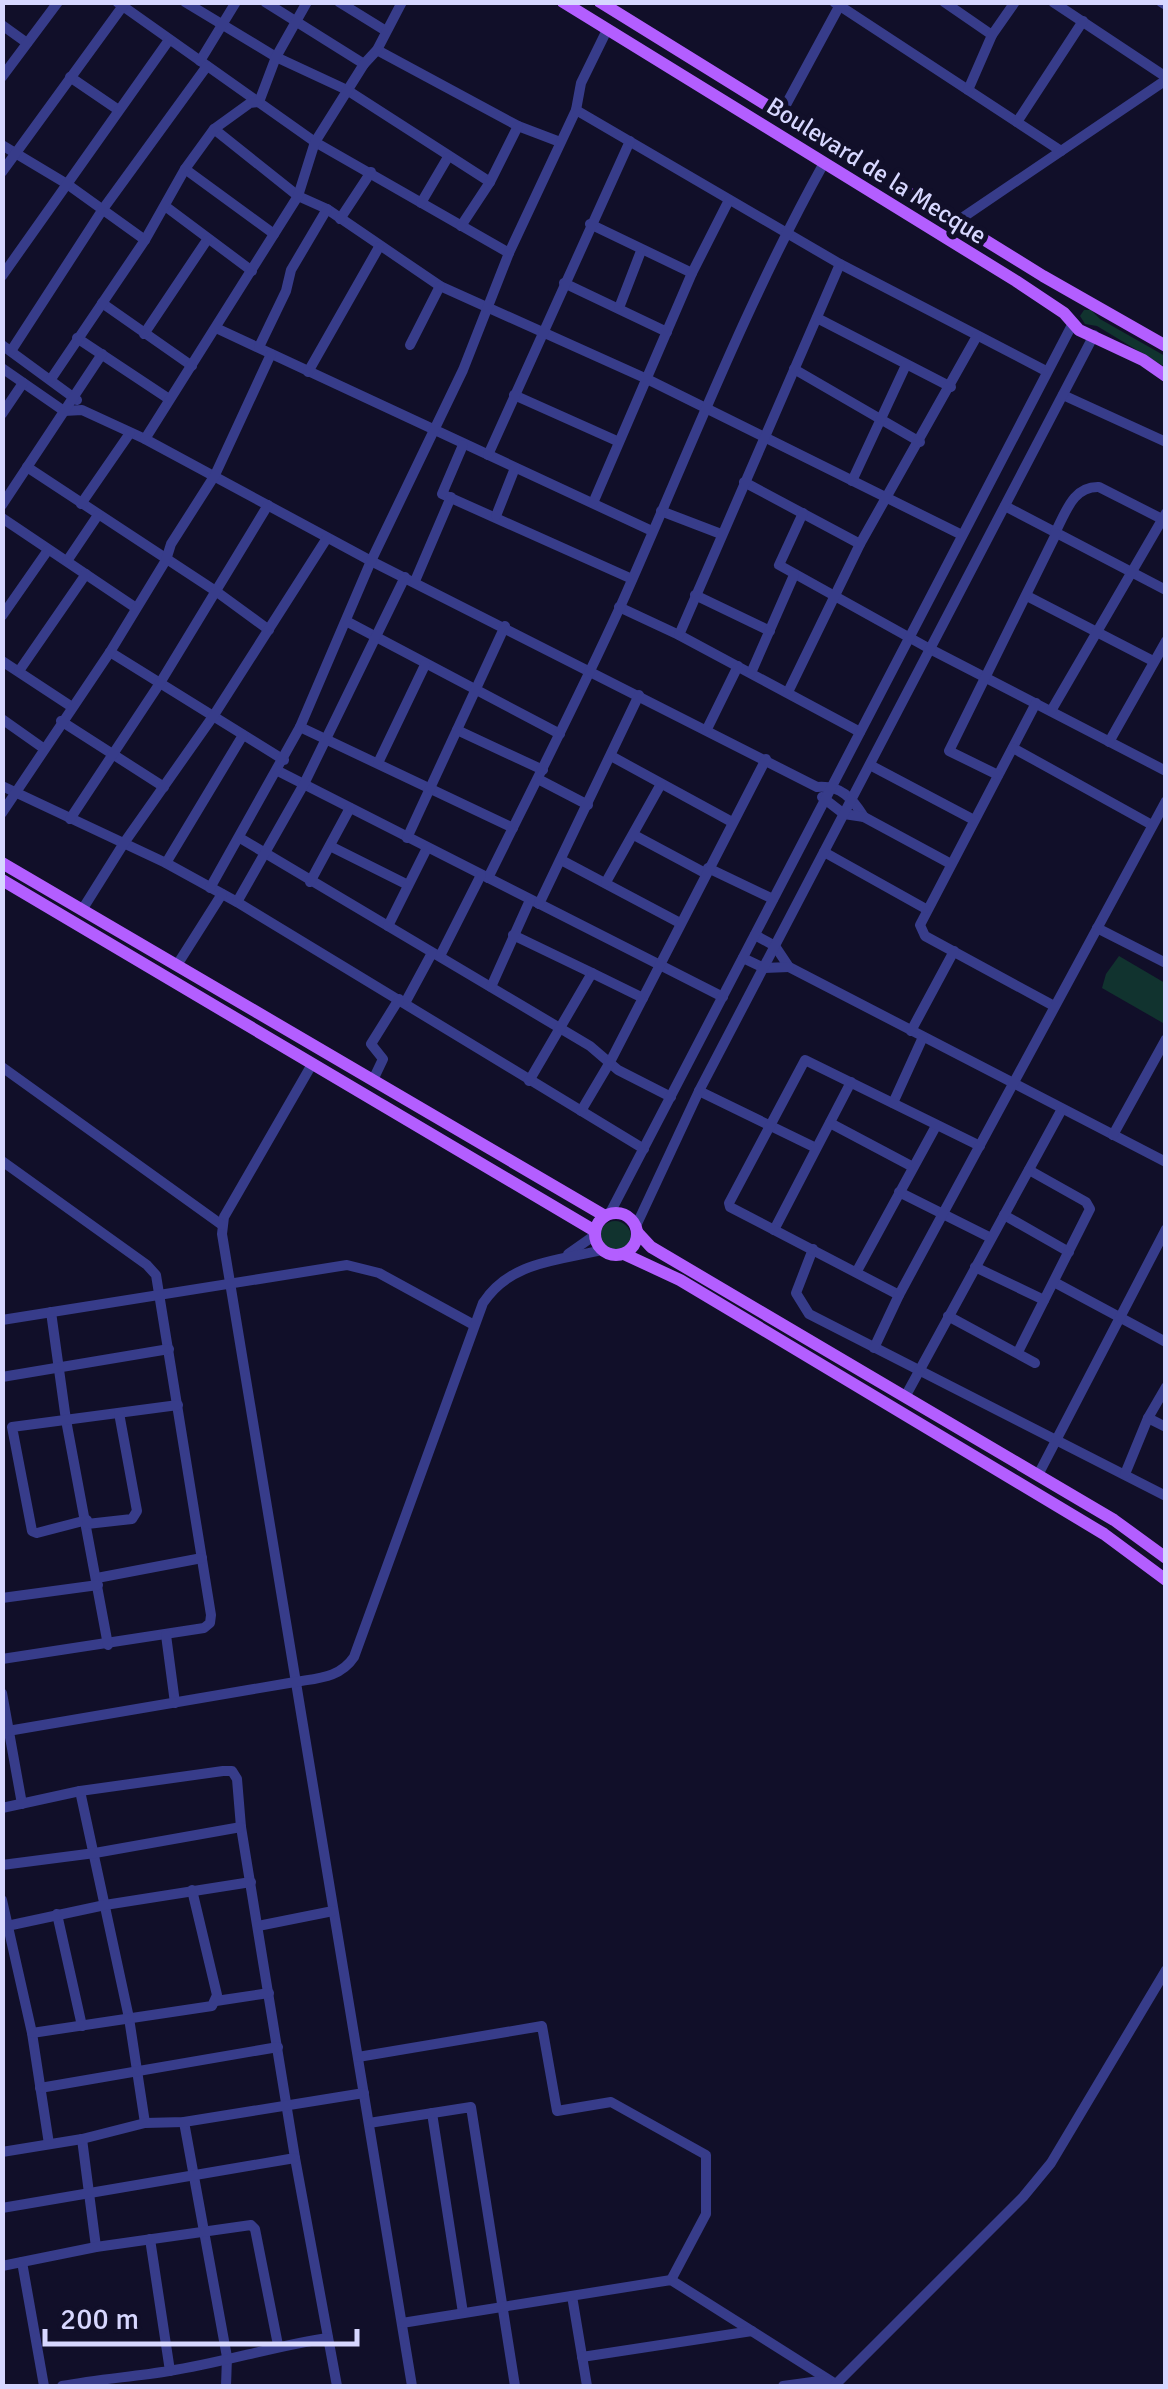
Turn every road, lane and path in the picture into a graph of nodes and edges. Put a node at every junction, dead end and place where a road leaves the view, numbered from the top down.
1 (185, 2) edge
2 (236, 2) edge
3 (265, 2) edge
4 (307, 2) edge
5 (339, 2) edge
6 (402, 2) edge
7 (563, 2) edge
8 (600, 2) edge
9 (944, 2) edge
10 (1014, 2) edge
11 (1052, 2) edge
12 (122, 4) edge
13 (838, 4) edge
14 (51, 5) edge
15 (1082, 21) junction
16 (296, 22) junction
17 (224, 24) junction
18 (2, 25) edge
19 (608, 30) junction
20 (386, 31) junction
21 (992, 35) junction
22 (168, 40) junction
23 (27, 43) junction
24 (377, 50) junction
25 (276, 57) junction
26 (203, 64) junction
27 (364, 64) junction
28 (2, 76) edge
29 (70, 77) junction
30 (1166, 78) edge
31 (346, 90) junction
32 (968, 90) junction
33 (259, 102) junction
34 (118, 109) junction
35 (576, 110) junction
36 (782, 112) junction
37 (1018, 122) junction
38 (518, 126) junction
39 (214, 129) junction
40 (630, 141) junction
41 (315, 142) junction
42 (560, 142) junction
43 (2, 145) edge
44 (1061, 151) junction
45 (16, 154) junction
46 (448, 157) junction
47 (824, 163) junction
48 (185, 169) junction
49 (2, 172) edge
50 (371, 172) junction
51 (490, 182) junction
52 (67, 184) junction
53 (298, 196) junction
54 (729, 200) junction
55 (421, 204) junction
56 (164, 206) junction
57 (103, 209) junction
58 (327, 210) junction
59 (340, 218) junction
60 (956, 222) junction
61 (590, 224) junction
62 (461, 226) junction
63 (786, 232) junction
64 (274, 234) junction
65 (145, 240) junction
66 (207, 240) junction
67 (379, 247) junction
68 (641, 251) junction
69 (509, 253) junction
70 (840, 264) junction
71 (252, 271) junction
72 (692, 273) junction
73 (2, 276) edge
74 (564, 283) junction
75 (440, 286) junction
76 (102, 303) junction
77 (1095, 303) junction
78 (487, 308) junction
79 (619, 308) junction
80 (817, 318) junction
81 (1073, 323) junction
82 (216, 328) junction
83 (543, 330) junction
84 (666, 332) junction
85 (144, 334) junction
86 (1094, 335) junction
87 (977, 336) junction
88 (77, 338) junction
89 (410, 345) dead end
90 (1166, 346) edge
91 (259, 347) junction
92 (7, 348) edge
93 (102, 354) junction
94 (271, 354) junction
95 (906, 365) junction
96 (192, 366) junction
97 (2, 368) edge
98 (794, 369) junction
99 (1046, 371) junction
100 (308, 372) junction
101 (1166, 376) edge
102 (647, 379) junction
103 (50, 380) junction
104 (24, 384) junction
105 (951, 387) junction
106 (514, 395) junction
107 (74, 396) junction
108 (1062, 396) junction
109 (169, 399) junction
110 (705, 407) junction
111 (82, 410) junction
112 (64, 411) junction
113 (2, 414) edge
114 (880, 420) junction
115 (434, 432) junction
116 (130, 433) junction
117 (764, 436) junction
118 (145, 440) junction
119 (617, 441) junction
120 (920, 442) junction
121 (1166, 442) edge
122 (463, 446) junction
123 (488, 455) junction
124 (27, 467) junction
125 (515, 468) junction
126 (215, 475) junction
127 (852, 481) junction
128 (744, 482) junction
129 (886, 495) junction
130 (451, 498) junction
131 (4, 499) edge
132 (593, 503) junction
133 (81, 504) junction
134 (268, 505) junction
135 (1005, 506) junction
136 (662, 511) junction
137 (802, 513) junction
138 (98, 515) junction
139 (496, 516) junction
140 (1164, 516) edge
141 (2, 518) edge
142 (652, 532) junction
143 (1055, 533) junction
144 (721, 534) junction
145 (962, 534) junction
146 (327, 538) junction
147 (860, 544) junction
148 (48, 550) junction
149 (166, 560) junction
150 (66, 561) junction
151 (372, 562) junction
152 (1130, 572) junction
153 (86, 574) junction
154 (794, 575) junction
155 (410, 579) junction
156 (632, 579) junction
157 (1166, 590) edge
158 (217, 592) junction
159 (695, 596) junction
160 (836, 596) junction
161 (1027, 596) junction
162 (620, 607) junction
163 (136, 608) junction
164 (2, 616) edge
165 (346, 621) junction
166 (504, 626) junction
167 (268, 630) junction
168 (770, 631) junction
169 (1095, 631) junction
170 (679, 635) junction
171 (376, 636) junction
172 (909, 637) junction
173 (1166, 641) edge
174 (930, 649) junction
175 (110, 652) junction
176 (2, 660) edge
177 (1153, 661) junction
178 (426, 665) junction
179 (738, 666) junction
180 (590, 670) junction
181 (19, 672) junction
182 (750, 673) junction
183 (988, 676) junction
184 (160, 683) junction
185 (474, 690) junction
186 (788, 692) junction
187 (639, 695) junction
188 (1036, 703) junction
189 (72, 707) junction
190 (1050, 711) junction
191 (214, 715) junction
192 (2, 719) edge
193 (62, 721) junction
194 (300, 728) junction
195 (707, 729) junction
196 (457, 730) junction
197 (860, 732) junction
198 (560, 734) junction
199 (243, 735) junction
200 (325, 739) junction
201 (1110, 742) junction
202 (43, 748) junction
203 (1013, 748) junction
204 (113, 754) junction
205 (611, 756) junction
206 (766, 759) junction
207 (378, 763) junction
208 (281, 765) junction
209 (870, 765) junction
210 (1166, 771) edge
211 (540, 774) junction
212 (998, 775) junction
213 (304, 784) junction
214 (661, 784) junction
215 (2, 786) edge
216 (832, 786) junction
217 (164, 787) junction
218 (817, 787) junction
219 (431, 788) junction
220 (15, 794) junction
221 (852, 799) junction
222 (1166, 801) edge
223 (824, 802) junction
224 (588, 804) junction
225 (350, 808) junction
226 (2, 813) edge
227 (844, 814) junction
228 (864, 817) junction
229 (70, 819) junction
230 (974, 820) junction
231 (732, 822) junction
232 (1152, 825) junction
233 (513, 828) junction
234 (634, 835) junction
235 (240, 838) junction
236 (407, 838) junction
237 (124, 843) junction
238 (330, 846) junction
239 (427, 848) junction
240 (824, 852) junction
241 (264, 853) junction
242 (562, 861) junction
243 (2, 863) edge
244 (166, 863) junction
245 (951, 864) junction
246 (707, 871) junction
247 (485, 876) junction
248 (2, 880) edge
249 (310, 882) junction
250 (606, 882) junction
251 (408, 885) junction
252 (216, 891) junction
253 (774, 899) junction
254 (237, 902) junction
255 (535, 902) junction
256 (926, 909) junction
257 (82, 910) junction
258 (680, 923) junction
259 (388, 926) junction
260 (1097, 928) junction
261 (513, 934) junction
262 (755, 935) junction
263 (775, 946) junction
264 (954, 951) junction
265 (436, 955) junction
266 (743, 958) junction
267 (1166, 963) edge
268 (177, 964) junction
269 (789, 966) junction
270 (659, 967) junction
271 (764, 968) junction
272 (592, 973) junction
273 (491, 987) junction
274 (723, 996) junction
275 (643, 998) junction
276 (402, 1001) junction
277 (1054, 1006) junction
278 (560, 1030) junction
279 (911, 1030) junction
280 (923, 1037) junction
281 (1164, 1045) edge
282 (610, 1062) junction
283 (311, 1066) junction
284 (2, 1067) edge
285 (373, 1080) junction
286 (529, 1080) junction
287 (851, 1082) junction
288 (1013, 1084) junction
289 (700, 1092) junction
290 (671, 1097) junction
291 (893, 1103) junction
292 (1062, 1109) junction
293 (580, 1111) junction
294 (830, 1124) junction
295 (936, 1126) junction
296 (768, 1127) junction
297 (1113, 1135) junction
298 (980, 1146) junction
299 (816, 1148) junction
300 (644, 1149) junction
301 (2, 1161) edge
302 (1166, 1162) edge
303 (913, 1167) junction
304 (1029, 1170) junction
305 (899, 1192) junction
306 (943, 1214) junction
307 (608, 1215) junction
308 (1004, 1215) junction
309 (222, 1225) junction
310 (637, 1229) junction
311 (1166, 1229) edge
312 (774, 1230) junction
313 (595, 1233) junction
314 (991, 1238) junction
315 (602, 1250) junction
316 (813, 1250) junction
317 (1069, 1252) junction
318 (624, 1254) junction
319 (554, 1260) junction
320 (975, 1267) junction
321 (856, 1271) junction
322 (1054, 1282) junction
323 (229, 1284) junction
324 (900, 1295) junction
325 (160, 1296) junction
326 (1044, 1300) junction
327 (51, 1312) junction
328 (948, 1316) junction
329 (1119, 1318) junction
330 (2, 1320) edge
331 (474, 1325) junction
332 (1166, 1342) edge
333 (874, 1348) junction
334 (168, 1349) junction
335 (1018, 1352) junction
336 (1035, 1363) dead end
337 (61, 1369) junction
338 (918, 1370) junction
339 (2, 1377) edge
340 (1166, 1386) edge
341 (904, 1397) junction
342 (178, 1405) junction
343 (119, 1414) junction
344 (1148, 1418) junction
345 (66, 1420) junction
346 (7, 1427) edge
347 (1166, 1427) edge
348 (1057, 1438) junction
349 (1124, 1474) junction
350 (1038, 1475) junction
351 (1166, 1496) edge
352 (87, 1522) junction
353 (202, 1558) junction
354 (1166, 1558) edge
355 (1166, 1580) edge
356 (97, 1582) junction
357 (2, 1598) edge
358 (166, 1634) junction
359 (108, 1645) junction
360 (2, 1660) edge
361 (295, 1682) junction
362 (2, 1693) edge
363 (175, 1703) junction
364 (5, 1732) edge
365 (80, 1791) junction
366 (22, 1804) junction
367 (2, 1808) edge
368 (241, 1827) junction
369 (94, 1853) junction
370 (2, 1865) edge
371 (251, 1882) junction
372 (192, 1890) junction
373 (2, 1900) edge
374 (105, 1905) junction
375 (333, 1910) junction
376 (57, 1914) junction
377 (7, 1926) junction
378 (258, 1926) junction
379 (1166, 1970) edge
380 (269, 1993) junction
381 (216, 2001) junction
382 (128, 2018) junction
383 (82, 2026) junction
384 (32, 2034) junction
385 (278, 2047) junction
386 (358, 2057) junction
387 (137, 2070) junction
388 (40, 2088) junction
389 (364, 2094) junction
390 (287, 2104) junction
391 (432, 2113) junction
392 (184, 2122) junction
393 (146, 2123) junction
394 (369, 2123) junction
395 (82, 2139) junction
396 (49, 2144) junction
397 (2, 2152) edge
398 (294, 2158) junction
399 (194, 2176) junction
400 (89, 2193) junction
401 (2, 2208) edge
402 (203, 2230) junction
403 (150, 2239) junction
404 (96, 2248) junction
405 (22, 2262) junction
406 (2, 2266) edge
407 (671, 2280) junction
408 (572, 2296) junction
409 (502, 2307) junction
410 (464, 2313) junction
411 (402, 2323) junction
412 (752, 2331) junction
413 (328, 2338) junction
414 (278, 2345) junction
415 (227, 2357) junction
416 (582, 2357) junction
417 (170, 2371) junction
418 (121, 2381) edge
419 (832, 2383) edge
420 (44, 2386) edge
421 (62, 2386) edge
422 (226, 2386) edge
423 (337, 2386) edge
424 (412, 2386) edge
425 (515, 2386) edge
426 (587, 2386) edge
427 (783, 2386) edge

1 - 17 street
2 - 17 street
3 - 16 street
4 - 16 street
5 - 20 street
6 - 20 street
7 - 19 main road, Boulevard de la Mecque
8 - 36 main road, Boulevard de la Mecque
9 - 21 street
10 - 21 street
11 - 15 street
12 - 22 street
12 - 29 street
13 - 32 street
13 - 36 street
14 - 23 street
15 - 30 street
15 - 37 street
16 - 25 street
16 - 27 street
17 - 25 street
17 - 26 street
18 - 23 street
19 - 35 street
19 - 47 main road, Boulevard de la Mecque
20 - 24 street
21 - 32 street
22 - 26 street
22 - 34 street
23 - 28 street
24 - 27 street
24 - 38 street
25 - 31 street
25 - 33 street
26 - 33 street
26 - 57 street
27 - 31 street
29 - 34 street
29 - 45 street
30 - 44 street
31 - 41 street
31 - 46 street
32 - 37 street
33 - 39 street
33 - 41 street
34 - 52 street
35 - 40 street
35 - 42 street
36 - 60 main road, Boulevard de la Mecque
37 - 44 street
38 - 42 street
38 - 51 street
39 - 48 street
39 - 53 street
40 - 54 street
40 - 61 street
41 - 50 street
41 - 53 street
42 - 69 street
43 - 45 street
44 - 60 street
45 - 49 street
45 - 52 street
46 - 51 street
46 - 55 street
47 - 63 street
47 - 81 main road, Boulevard de la Mecque
48 - 56 street
48 - 64 street
50 - 55 street
50 - 59 street
51 - 62 street
52 - 57 street
52 - 73 street
53 - 58 street
53 - 64 street
54 - 63 street
54 - 72 street
55 - 62 street
56 - 65 street
56 - 66 street
57 - 65 street
57 - 92 street
58 - 59 street
58 - 91 street
59 - 67 street
60 - 77 main road, Boulevard de la Mecque
61 - 68 street
61 - 74 street
62 - 69 street
63 - 70 street
63 - 110 street
64 - 71 street
65 - 76 street
66 - 71 street
66 - 85 street
67 - 75 street
67 - 100 street
68 - 72 street
68 - 79 street
69 - 78 street
70 - 80 street
70 - 87 street
71 - 82 street
72 - 84 street
74 - 79 street
74 - 83 street
75 - 78 street
75 - 89 street
76 - 85 street
76 - 88 street
77 - 81 main road
77 - 90 main road, Boulevard de la Mecque
78 - 83 street
78 - 115 street
79 - 84 street
80 - 95 street
80 - 98 street
81 - 86 main road, Boulevard de la Mecque
81 - 99 street
82 - 91 street
82 - 96 street
83 - 102 street
83 - 106 street
84 - 102 street
85 - 96 street
86 - 101 main road, Boulevard de la Mecque
86 - 108 street
87 - 99 street
87 - 105 street
88 - 93 street
88 - 103 street
91 - 94 street
92 - 103 street
93 - 107 street
93 - 109 street
94 - 100 street
94 - 126 street
95 - 105 street
95 - 114 street
96 - 109 street
97 - 104 street
98 - 114 street
98 - 117 street
99 - 145 street
100 - 115 street
102 - 110 street
102 - 119 street
103 - 107 street
104 - 112 street
104 - 113 street
105 - 120 street
106 - 119 street
106 - 123 street
107 - 111 street
107 - 112 street
108 - 121 street
108 - 135 street
109 - 118 street
110 - 117 street
110 - 136 street
111 - 112 street
111 - 116 street
112 - 124 street
114 - 120 street
114 - 127 street
115 - 122 street
115 - 151 street
116 - 118 street
116 - 133 street
117 - 127 street
117 - 128 street
118 - 126 street
119 - 132 street
120 - 129 street
122 - 123 street
122 - 130 street
123 - 125 street
124 - 131 street
124 - 133 street
125 - 132 street
125 - 139 street
126 - 134 street
126 - 149 street
127 - 129 street
128 - 137 street
128 - 144 street
129 - 145 street
129 - 147 street
130 - 139 street
130 - 155 street
132 - 142 street
133 - 138 street
134 - 146 street
134 - 158 street
135 - 143 street
135 - 174 street
136 - 142 street
136 - 144 street
137 - 147 street
137 - 154 street
138 - 149 street
138 - 150 street
139 - 156 street
140 - 143 street
140 - 152 street
141 - 148 street
142 - 156 street
143 - 152 street
143 - 161 street
144 - 159 street
145 - 172 street
146 - 151 street
146 - 167 street
147 - 160 street
148 - 150 street
148 - 164 street
149 - 158 street
149 - 163 street
150 - 153 street
151 - 155 street
151 - 165 street
152 - 157 street
152 - 169 street
153 - 163 street
153 - 181 street
154 - 160 street
154 - 168 street
155 - 166 street
155 - 171 street
156 - 162 street
158 - 167 street
158 - 184 street
159 - 168 street
159 - 170 street
160 - 172 street
160 - 186 street
161 - 169 street
161 - 183 street
162 - 170 street
162 - 180 street
163 - 175 street
165 - 171 street
165 - 194 street
166 - 180 street
166 - 185 street
167 - 191 street
168 - 182 street
169 - 177 street
169 - 190 street
170 - 179 street
171 - 178 street
171 - 200 street
172 - 174 street
172 - 197 street
173 - 177 street
174 - 183 street
174 - 209 street
175 - 184 street
175 - 189 street
176 - 181 street
177 - 201 street
178 - 185 street
178 - 207 street
179 - 182 street
179 - 195 street
180 - 187 street
180 - 198 street
181 - 189 street
182 - 186 street
183 - 188 street
183 - 212 street
184 - 191 street
184 - 204 street
185 - 196 street
185 - 198 street
186 - 197 street
187 - 195 street
187 - 205 street
188 - 190 street
188 - 203 street
189 - 193 street
190 - 201 street
191 - 199 street
191 - 217 street
192 - 202 street
193 - 202 street
193 - 204 street
194 - 200 street
194 - 208 street
195 - 206 street
196 - 211 street
196 - 219 street
197 - 216 street
198 - 211 street
199 - 208 street
199 - 244 street
200 - 207 street
200 - 213 street
201 - 210 street
202 - 220 street
203 - 212 street
203 - 232 street
204 - 217 street
204 - 229 street
205 - 214 street
205 - 224 street
206 - 218 street
206 - 231 street
207 - 219 street
208 - 213 street
208 - 235 street
209 - 221 street
209 - 230 street
211 - 224 street
211 - 233 street
212 - 230 street
213 - 225 street
213 - 241 street
214 - 231 street
214 - 234 street
215 - 220 street
216 - 218 street
216 - 221 street
216 - 223 street
217 - 237 street
218 - 223 street
219 - 233 street
219 - 236 street
220 - 226 street
220 - 229 street
221 - 227 street
221 - 228 street
222 - 232 street
223 - 227 street
223 - 253 street
224 - 242 street
225 - 236 street
225 - 238 street
227 - 228 street
227 - 240 street
228 - 245 street
229 - 237 street
230 - 245 street
231 - 246 street
232 - 260 street
233 - 247 street
234 - 246 street
234 - 250 street
235 - 241 street
235 - 252 street
236 - 239 street
237 - 244 street
237 - 257 street
238 - 249 street
238 - 251 street
239 - 247 street
239 - 251 street
240 - 256 street
240 - 263 street
241 - 249 street
241 - 254 street
242 - 250 street
242 - 255 street
243 - 257 main road
244 - 252 street
245 - 256 street
246 - 253 street
246 - 258 street
247 - 255 street
247 - 265 street
248 - 283 main road
249 - 259 street
250 - 258 street
251 - 259 street
252 - 254 street
252 - 268 street
253 - 262 street
254 - 276 street
255 - 261 street
255 - 270 street
256 - 264 street
257 - 268 main road
258 - 270 street
259 - 265 street
260 - 267 street
260 - 277 street
261 - 272 street
261 - 273 street
262 - 263 street
262 - 266 street
263 - 269 street
263 - 271 street
264 - 277 street
264 - 279 street
265 - 273 street
265 - 276 street
266 - 271 street
266 - 274 street
268 - 285 main road
269 - 271 street
269 - 279 street
270 - 274 street
270 - 275 street
271 - 289 street
272 - 275 street
272 - 278 street
273 - 278 street
274 - 290 street
275 - 282 street
276 - 285 street
276 - 286 street
277 - 288 street
278 - 282 street
278 - 286 street
279 - 280 street
280 - 288 street
280 - 291 street
281 - 297 street
282 - 290 street
282 - 293 street
283 - 309 street
283 - 313 main road
284 - 309 street
285 - 307 main road
286 - 293 street
287 - 291 street
287 - 294 street
287 - 296 street
288 - 292 street
288 - 298 street
289 - 296 street
289 - 310 street
290 - 300 street
291 - 295 street
292 - 297 street
292 - 304 street
293 - 300 street
294 - 299 street
294 - 303 street
295 - 298 street
295 - 303 street
296 - 299 street
296 - 312 street
297 - 302 street
298 - 306 street
299 - 312 street
300 - 307 street
301 - 325 street
303 - 305 street
304 - 308 street
304 - 317 street
305 - 306 street
305 - 321 street
306 - 314 street
306 - 324 street
307 - 310 main road
307 - 313 main road
308 - 314 street
308 - 317 street
309 - 323 street
310 - 318 main road
310 - 341 main road
311 - 329 street
312 - 316 street
313 - 315 main road
313 - 319 street
314 - 320 street
315 - 318 main road
315 - 319 street
316 - 321 street
316 - 333 street
317 - 322 street
318 - 355 main road
319 - 331 street
320 - 326 street
320 - 328 street
321 - 324 street
322 - 326 street
322 - 329 street
323 - 325 street
323 - 331 street
323 - 361 street
324 - 333 street
325 - 327 street
325 - 334 street
326 - 335 street
327 - 330 street
327 - 337 street
328 - 335 street
328 - 338 street
329 - 332 street
329 - 348 street
331 - 361 street
333 - 338 street
334 - 337 street
334 - 342 street
335 - 336 street
337 - 339 street
337 - 345 street
338 - 341 street
338 - 348 street
340 - 344 street
341 - 350 main road
342 - 343 street
342 - 353 street
343 - 345 street
343 - 352 street
344 - 347 street
344 - 349 street
345 - 346 street
345 - 352 street
346 - 352 street
348 - 349 street
348 - 350 street
349 - 351 street
350 - 354 main road
352 - 356 street
353 - 356 street
353 - 358 street
356 - 357 street
356 - 359 street
358 - 359 street
358 - 363 street
359 - 360 street
361 - 363 street
361 - 375 street
362 - 364 street
363 - 364 street
364 - 366 street
365 - 366 street
365 - 368 street
365 - 369 street
366 - 367 street
368 - 369 street
368 - 371 street
369 - 370 street
369 - 374 street
371 - 372 street
371 - 378 street
372 - 374 street
372 - 381 street
373 - 377 street
374 - 376 street
374 - 382 street
375 - 378 street
375 - 386 street
376 - 377 street
376 - 383 street
377 - 384 street
378 - 380 street
379 - 419 street
380 - 381 street
380 - 385 street
381 - 382 street
382 - 383 street
382 - 387 street
383 - 384 street
384 - 388 street
385 - 387 street
385 - 390 street
386 - 389 street
386 - 407 street
387 - 388 street
387 - 393 street
388 - 396 street
389 - 390 street
389 - 394 street
390 - 392 street
390 - 398 street
391 - 394 street
391 - 409 street
391 - 410 street
392 - 393 street
392 - 399 street
393 - 395 street
394 - 411 street
395 - 396 street
395 - 400 street
396 - 397 street
398 - 399 street
398 - 413 street
399 - 400 street
399 - 402 street
400 - 401 street
400 - 404 street
402 - 403 street
402 - 414 street
402 - 415 street
403 - 404 street
403 - 417 street
404 - 405 street
405 - 406 street
405 - 420 street
407 - 408 street
407 - 412 street
408 - 409 street
408 - 416 street
409 - 410 street
409 - 425 street
410 - 411 street
411 - 424 street
412 - 416 street
412 - 419 street
413 - 414 street
413 - 423 street
414 - 415 street
415 - 417 street
415 - 422 street
416 - 426 street
417 - 418 street
418 - 421 street
419 - 427 street

